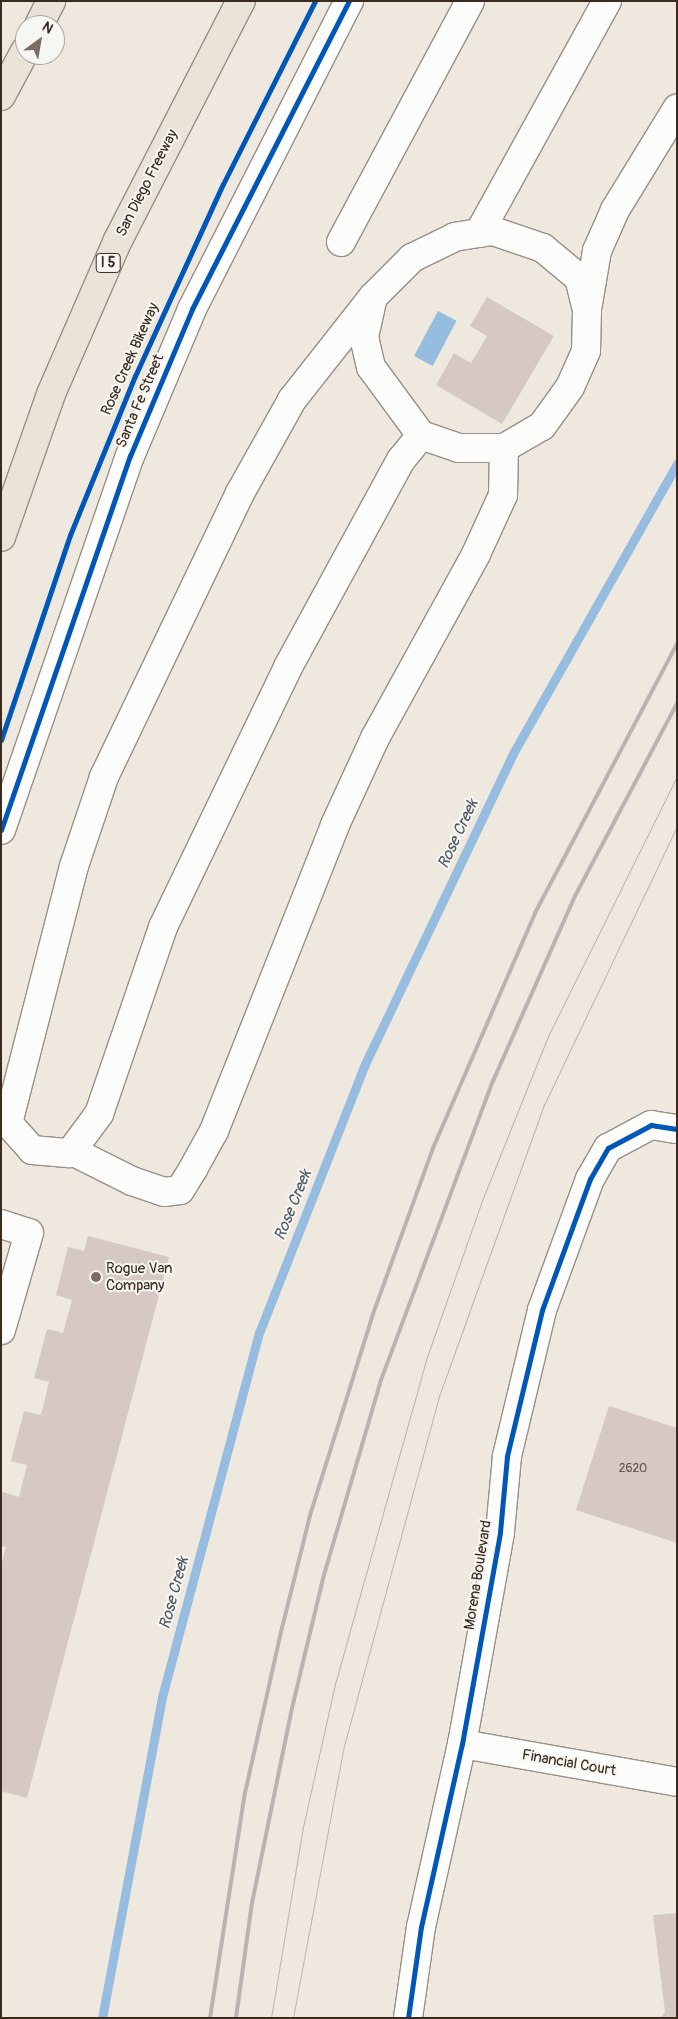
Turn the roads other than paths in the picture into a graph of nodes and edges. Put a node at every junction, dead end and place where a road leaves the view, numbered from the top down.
1 (51, 1) edge
2 (241, 1) edge
3 (349, 1) edge
4 (470, 1) edge
5 (607, 1) edge
6 (44, 15) edge
7 (18, 65) edge
8 (1, 96) edge
9 (677, 109) edge
10 (479, 233) junction
11 (341, 242) dead end
12 (374, 297) junction
13 (587, 310) junction
14 (421, 435) junction
15 (504, 448) junction
16 (1, 537) edge
17 (1, 830) edge
18 (677, 1129) edge
19 (72, 1151) junction
20 (1, 1224) edge
21 (1, 1330) edge
22 (462, 1744) junction
23 (677, 1782) edge
24 (408, 2018) edge

1 - 6 highway
2 - 16 highway, San Diego Freeway / I 5
3 - 17 street, Santa Fe Street
4 - 11 street
5 - 10 street
7 - 8 highway
9 - 13 street
10 - 12 street
10 - 13 street
12 - 14 street
12 - 19 street
13 - 15 street
14 - 15 street
14 - 19 street
15 - 19 street
18 - 22 street, Morena Boulevard
20 - 21 street
22 - 23 street, Financial Court
22 - 24 street, Morena Boulevard

